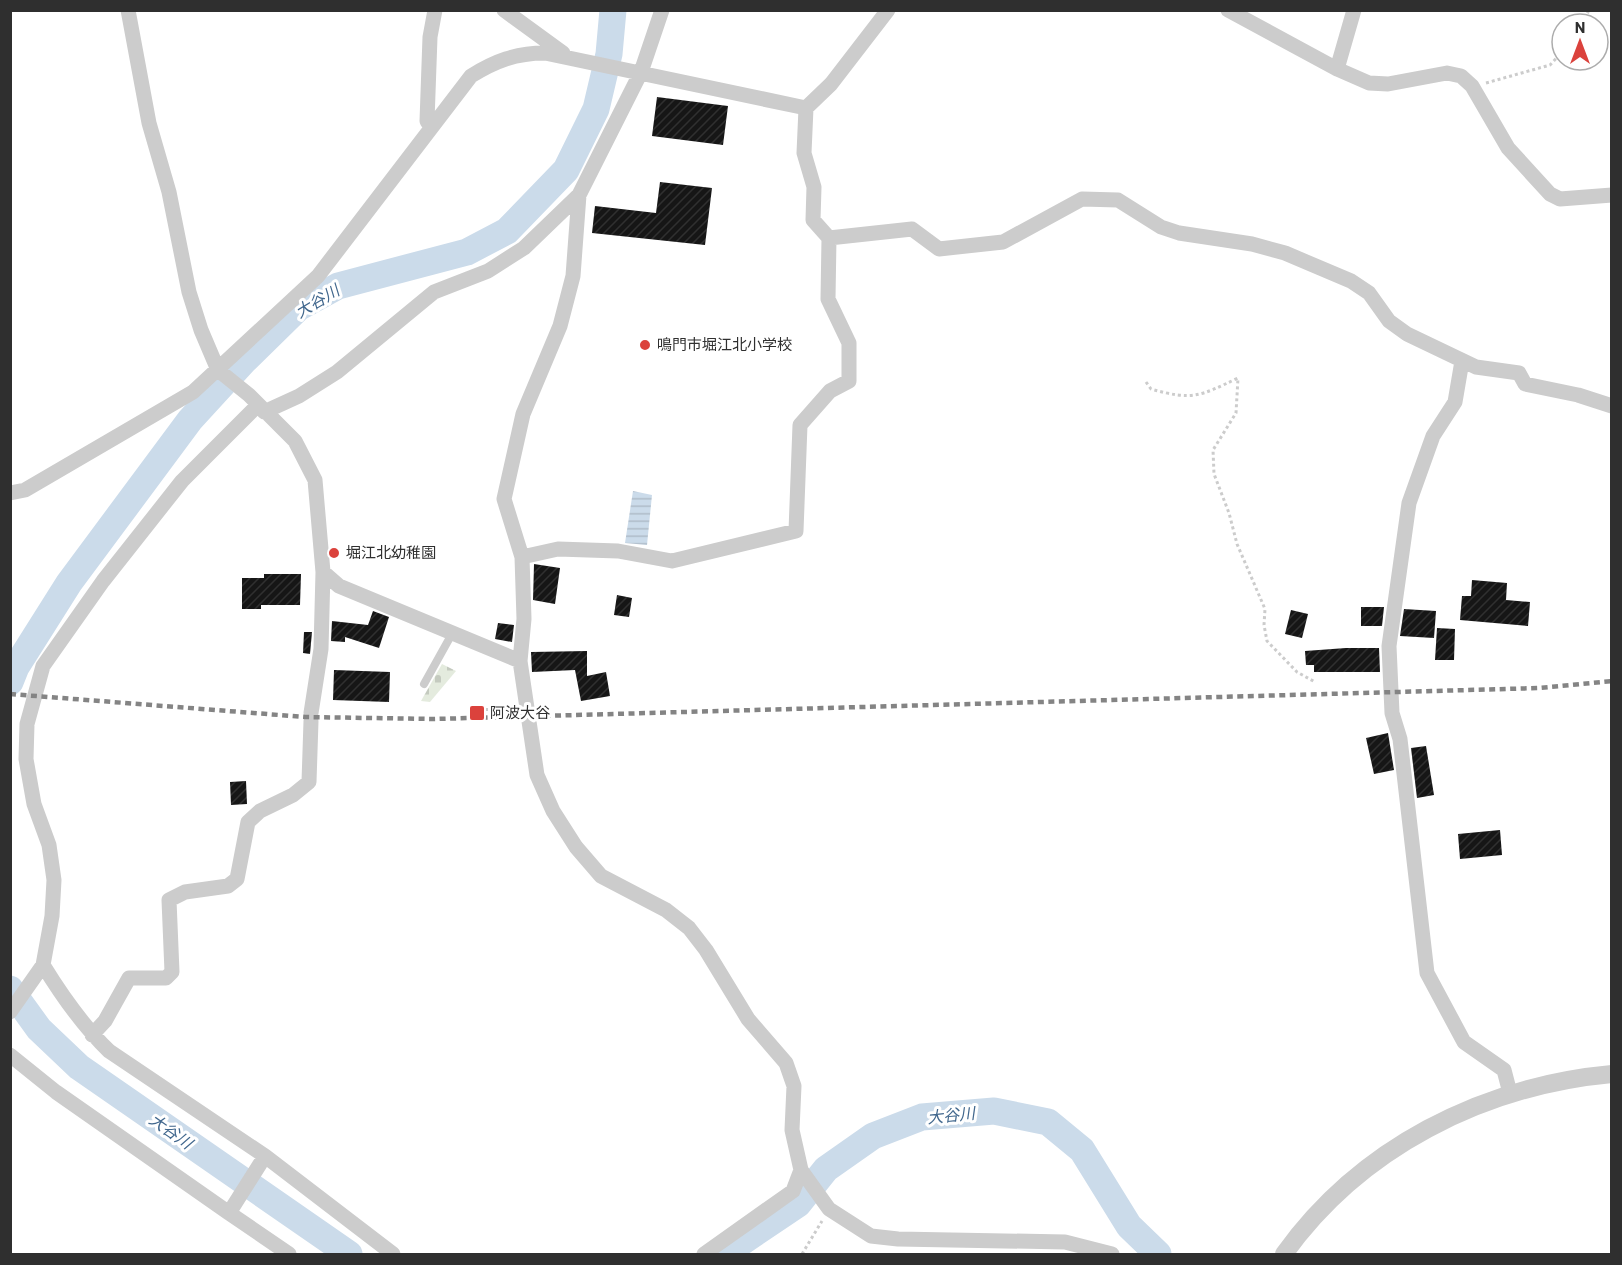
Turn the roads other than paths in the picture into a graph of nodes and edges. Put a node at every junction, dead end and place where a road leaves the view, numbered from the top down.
1 (128, 10) edge
2 (435, 10) edge
3 (504, 10) edge
4 (662, 10) edge
5 (888, 10) edge
6 (1354, 10) edge
7 (1229, 11) edge
8 (576, 60) junction
9 (1337, 69) junction
10 (636, 71) junction
11 (806, 108) junction
12 (431, 127) junction
13 (579, 195) junction
14 (1611, 195) edge
15 (829, 238) junction
16 (1462, 361) junction
17 (221, 372) junction
18 (257, 404) junction
19 (1611, 406) edge
20 (10, 493) edge
21 (522, 556) junction
22 (323, 572) junction
23 (453, 632) junction
24 (520, 661) junction
25 (424, 684) dead end
26 (43, 965) junction
27 (10, 1012) edge
28 (92, 1035) junction
29 (10, 1055) edge
30 (1611, 1074) edge
31 (1510, 1093) junction
32 (263, 1160) junction
33 (804, 1175) junction
34 (230, 1211) junction
35 (289, 1254) edge
36 (393, 1254) edge
37 (704, 1254) edge
38 (1112, 1254) edge
39 (1284, 1254) edge

1 - 17 street
2 - 12 street
3 - 8 street
4 - 10 street
5 - 11 street
6 - 9 street
7 - 9 street
8 - 10 street
8 - 12 street
9 - 14 street
10 - 11 street
10 - 13 street
11 - 15 street
12 - 17 street
13 - 18 street
13 - 21 street
15 - 16 street
15 - 21 street
16 - 19 street
16 - 31 street
17 - 18 street
17 - 20 street
18 - 22 street
18 - 26 street
21 - 24 street
22 - 23 street
22 - 28 street
23 - 24 street
23 - 25 lane
24 - 33 street
26 - 27 street
26 - 28 street
28 - 32 street
29 - 34 street
30 - 31 street
31 - 39 street
32 - 34 street
32 - 36 street
33 - 37 street
33 - 38 street
34 - 35 street

